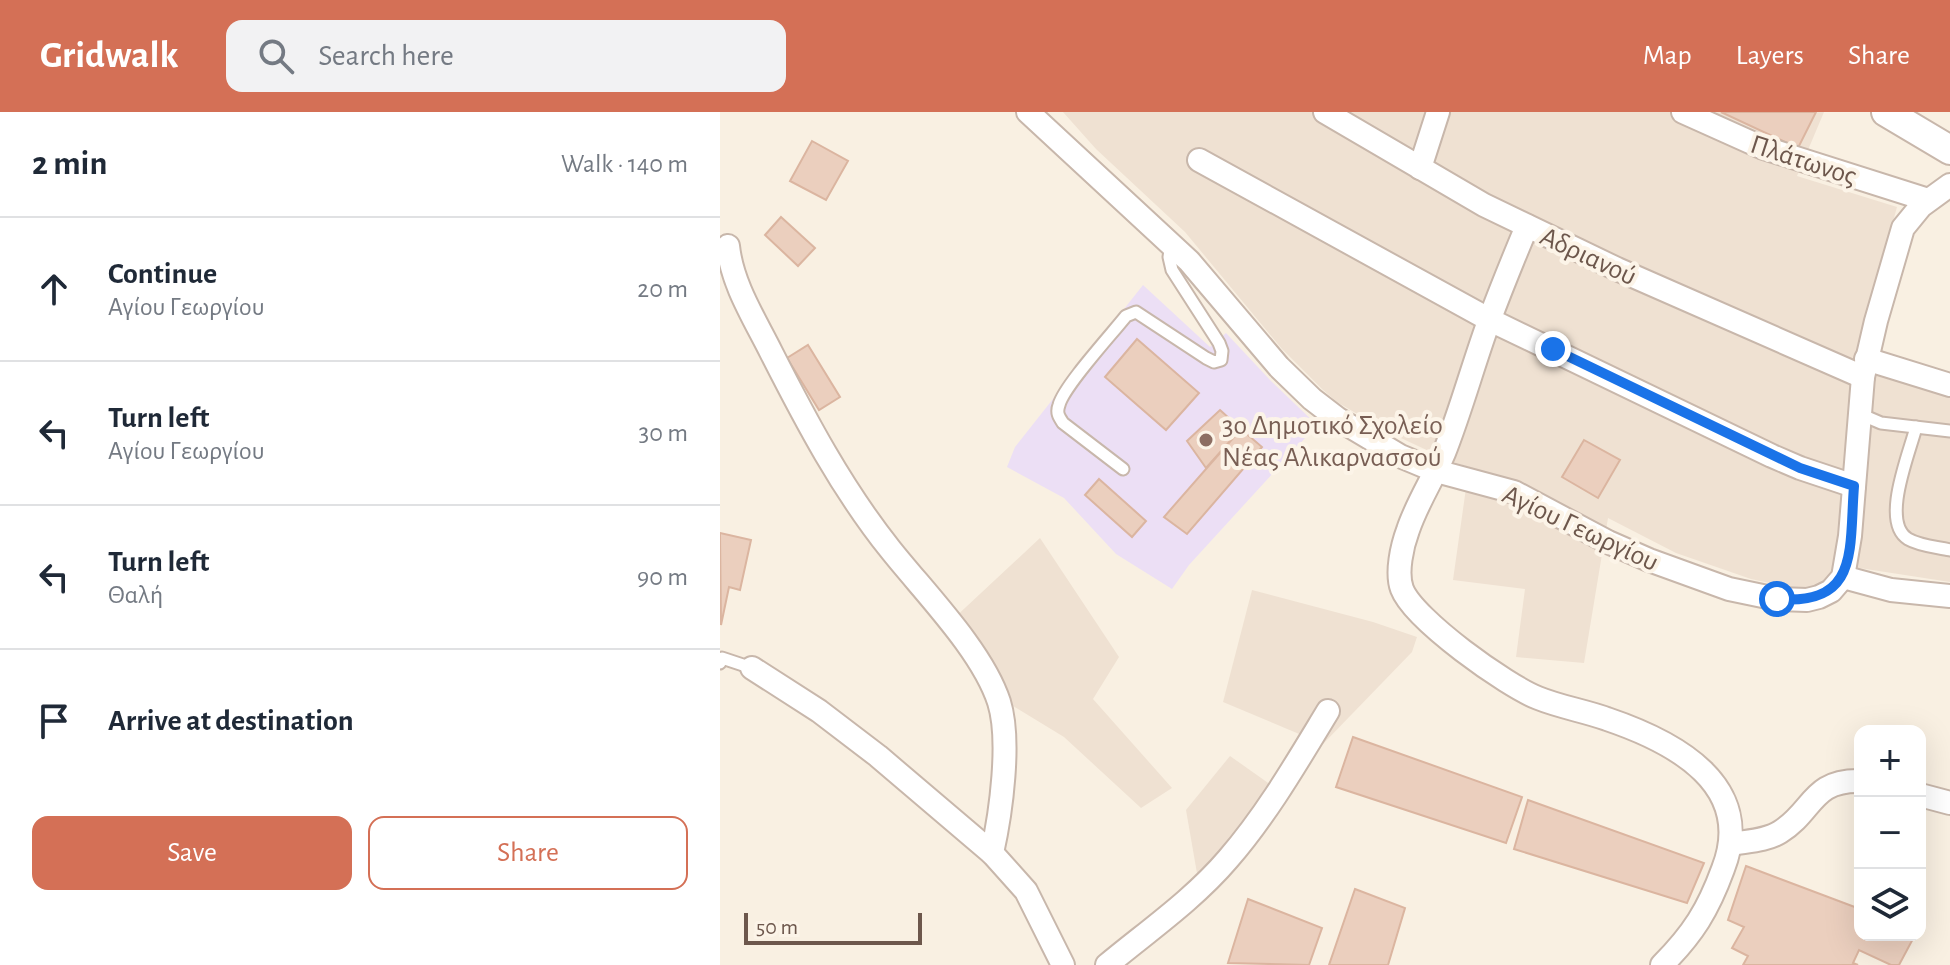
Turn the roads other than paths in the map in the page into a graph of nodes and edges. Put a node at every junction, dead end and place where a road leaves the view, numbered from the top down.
1 (1028, 112) edge
2 (1325, 112) edge
3 (1438, 112) edge
4 (1683, 112) edge
5 (1890, 113) edge
6 (1950, 150) edge
7 (1199, 160) dead end
8 (1420, 168) junction
9 (1950, 185) edge
10 (1928, 200) junction
11 (1527, 226) junction
12 (1171, 244) junction
13 (728, 246) dead end
14 (1490, 320) junction
15 (1864, 368) junction
16 (1950, 385) edge
17 (1860, 414) junction
18 (1916, 427) junction
19 (1950, 431) edge
20 (1123, 469) dead end
21 (1436, 471) junction
22 (1854, 486) junction
23 (1950, 550) edge
24 (1843, 577) junction
25 (1950, 596) edge
26 (720, 663) edge
27 (752, 668) joint
28 (1328, 711) dead end
29 (1854, 781) edge
30 (1926, 797) edge
31 (1950, 803) edge
32 (1731, 844) junction
33 (992, 853) junction
34 (1063, 965) edge
35 (1107, 965) edge
36 (1662, 965) edge

1 - 12 street, Αγίου Γεωργίου
2 - 8 street, Αδριανού
3 - 8 street
4 - 10 street, Πλάτωνος
5 - 6 street
7 - 14 street
8 - 11 street, Αδριανού
9 - 10 street
10 - 15 street
11 - 14 street
11 - 15 street, Αδριανού
12 - 20 lane
12 - 21 street, Αγίου Γεωργίου
13 - 33 street
14 - 21 street
14 - 22 street
15 - 16 street, Αδριανού
15 - 17 street
17 - 18 lane
17 - 22 street
18 - 19 lane
18 - 23 lane
21 - 24 street, Αγίου Γεωργίου
21 - 32 street
22 - 24 street
24 - 25 street
26 - 27 lane
27 - 33 street
28 - 35 street
29 - 32 street
30 - 31 street
32 - 36 street
33 - 34 street

